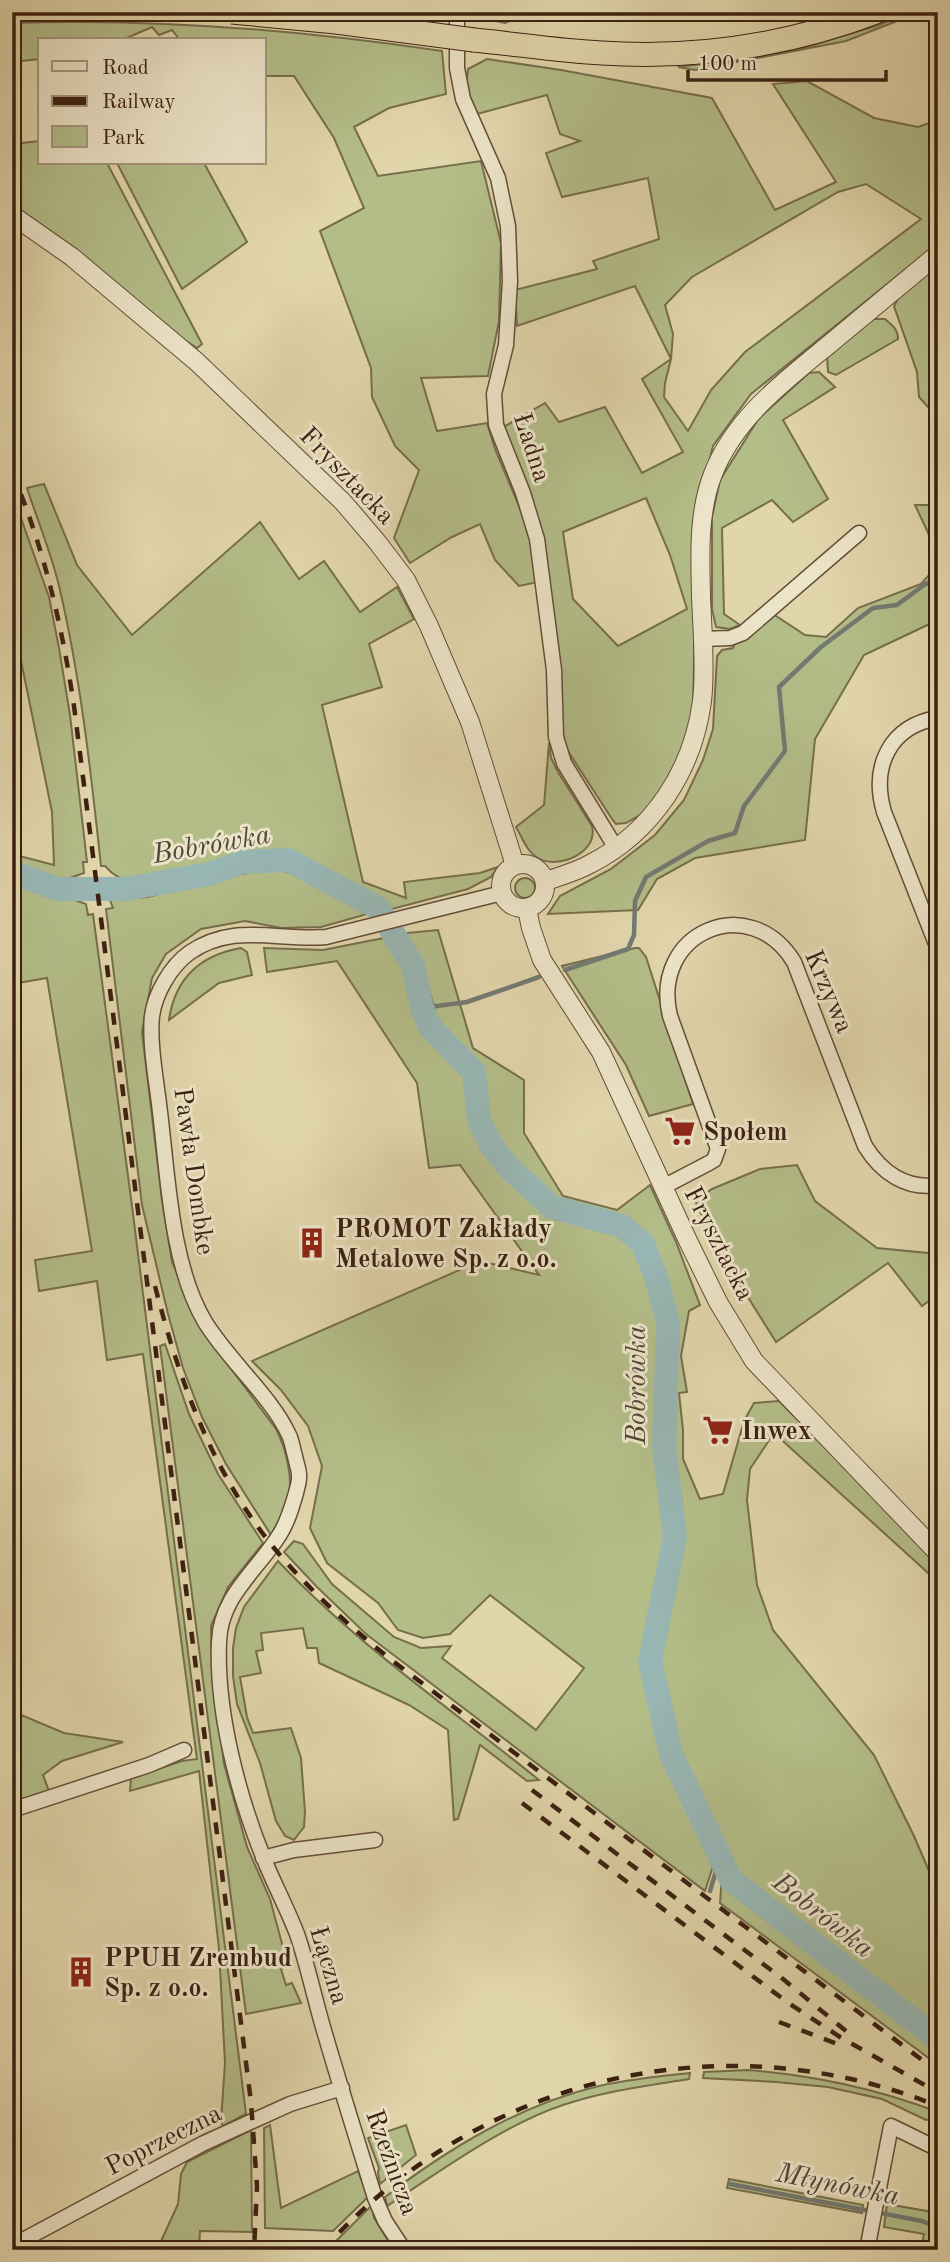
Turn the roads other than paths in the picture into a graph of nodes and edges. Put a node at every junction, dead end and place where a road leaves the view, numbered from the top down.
1 (232, 12) edge
2 (457, 12) edge
3 (876, 12) edge
4 (12, 215) edge
5 (938, 254) edge
6 (859, 533) dead end
7 (702, 639) junction
8 (938, 718) edge
9 (616, 848) junction
10 (515, 865) junction
11 (545, 881) junction
12 (502, 893) junction
13 (527, 909) junction
14 (938, 948) edge
15 (938, 1185) edge
16 (663, 1187) junction
17 (938, 1553) edge
18 (184, 1750) dead end
19 (12, 1810) edge
20 (375, 1840) dead end
21 (263, 1858) junction
22 (342, 2088) junction
23 (938, 2149) edge
24 (12, 2246) edge
25 (404, 2250) edge
26 (867, 2250) edge

1 - 3 highway, bridge
2 - 9 street, Ładna
4 - 10 street, Frysztacka
5 - 7 street
6 - 7 street
7 - 9 street
8 - 14 street
9 - 11 street
10 - 11 street
10 - 12 street
11 - 13 street
12 - 13 street
12 - 21 street, Pawła Dombke
13 - 16 street, Frysztacka
15 - 16 street, Krzywa
16 - 17 street, Frysztacka
18 - 19 street
20 - 21 street
21 - 22 street, Łączna
22 - 24 street, Poprzeczna
22 - 25 street, Rzeźnicza
23 - 26 street

